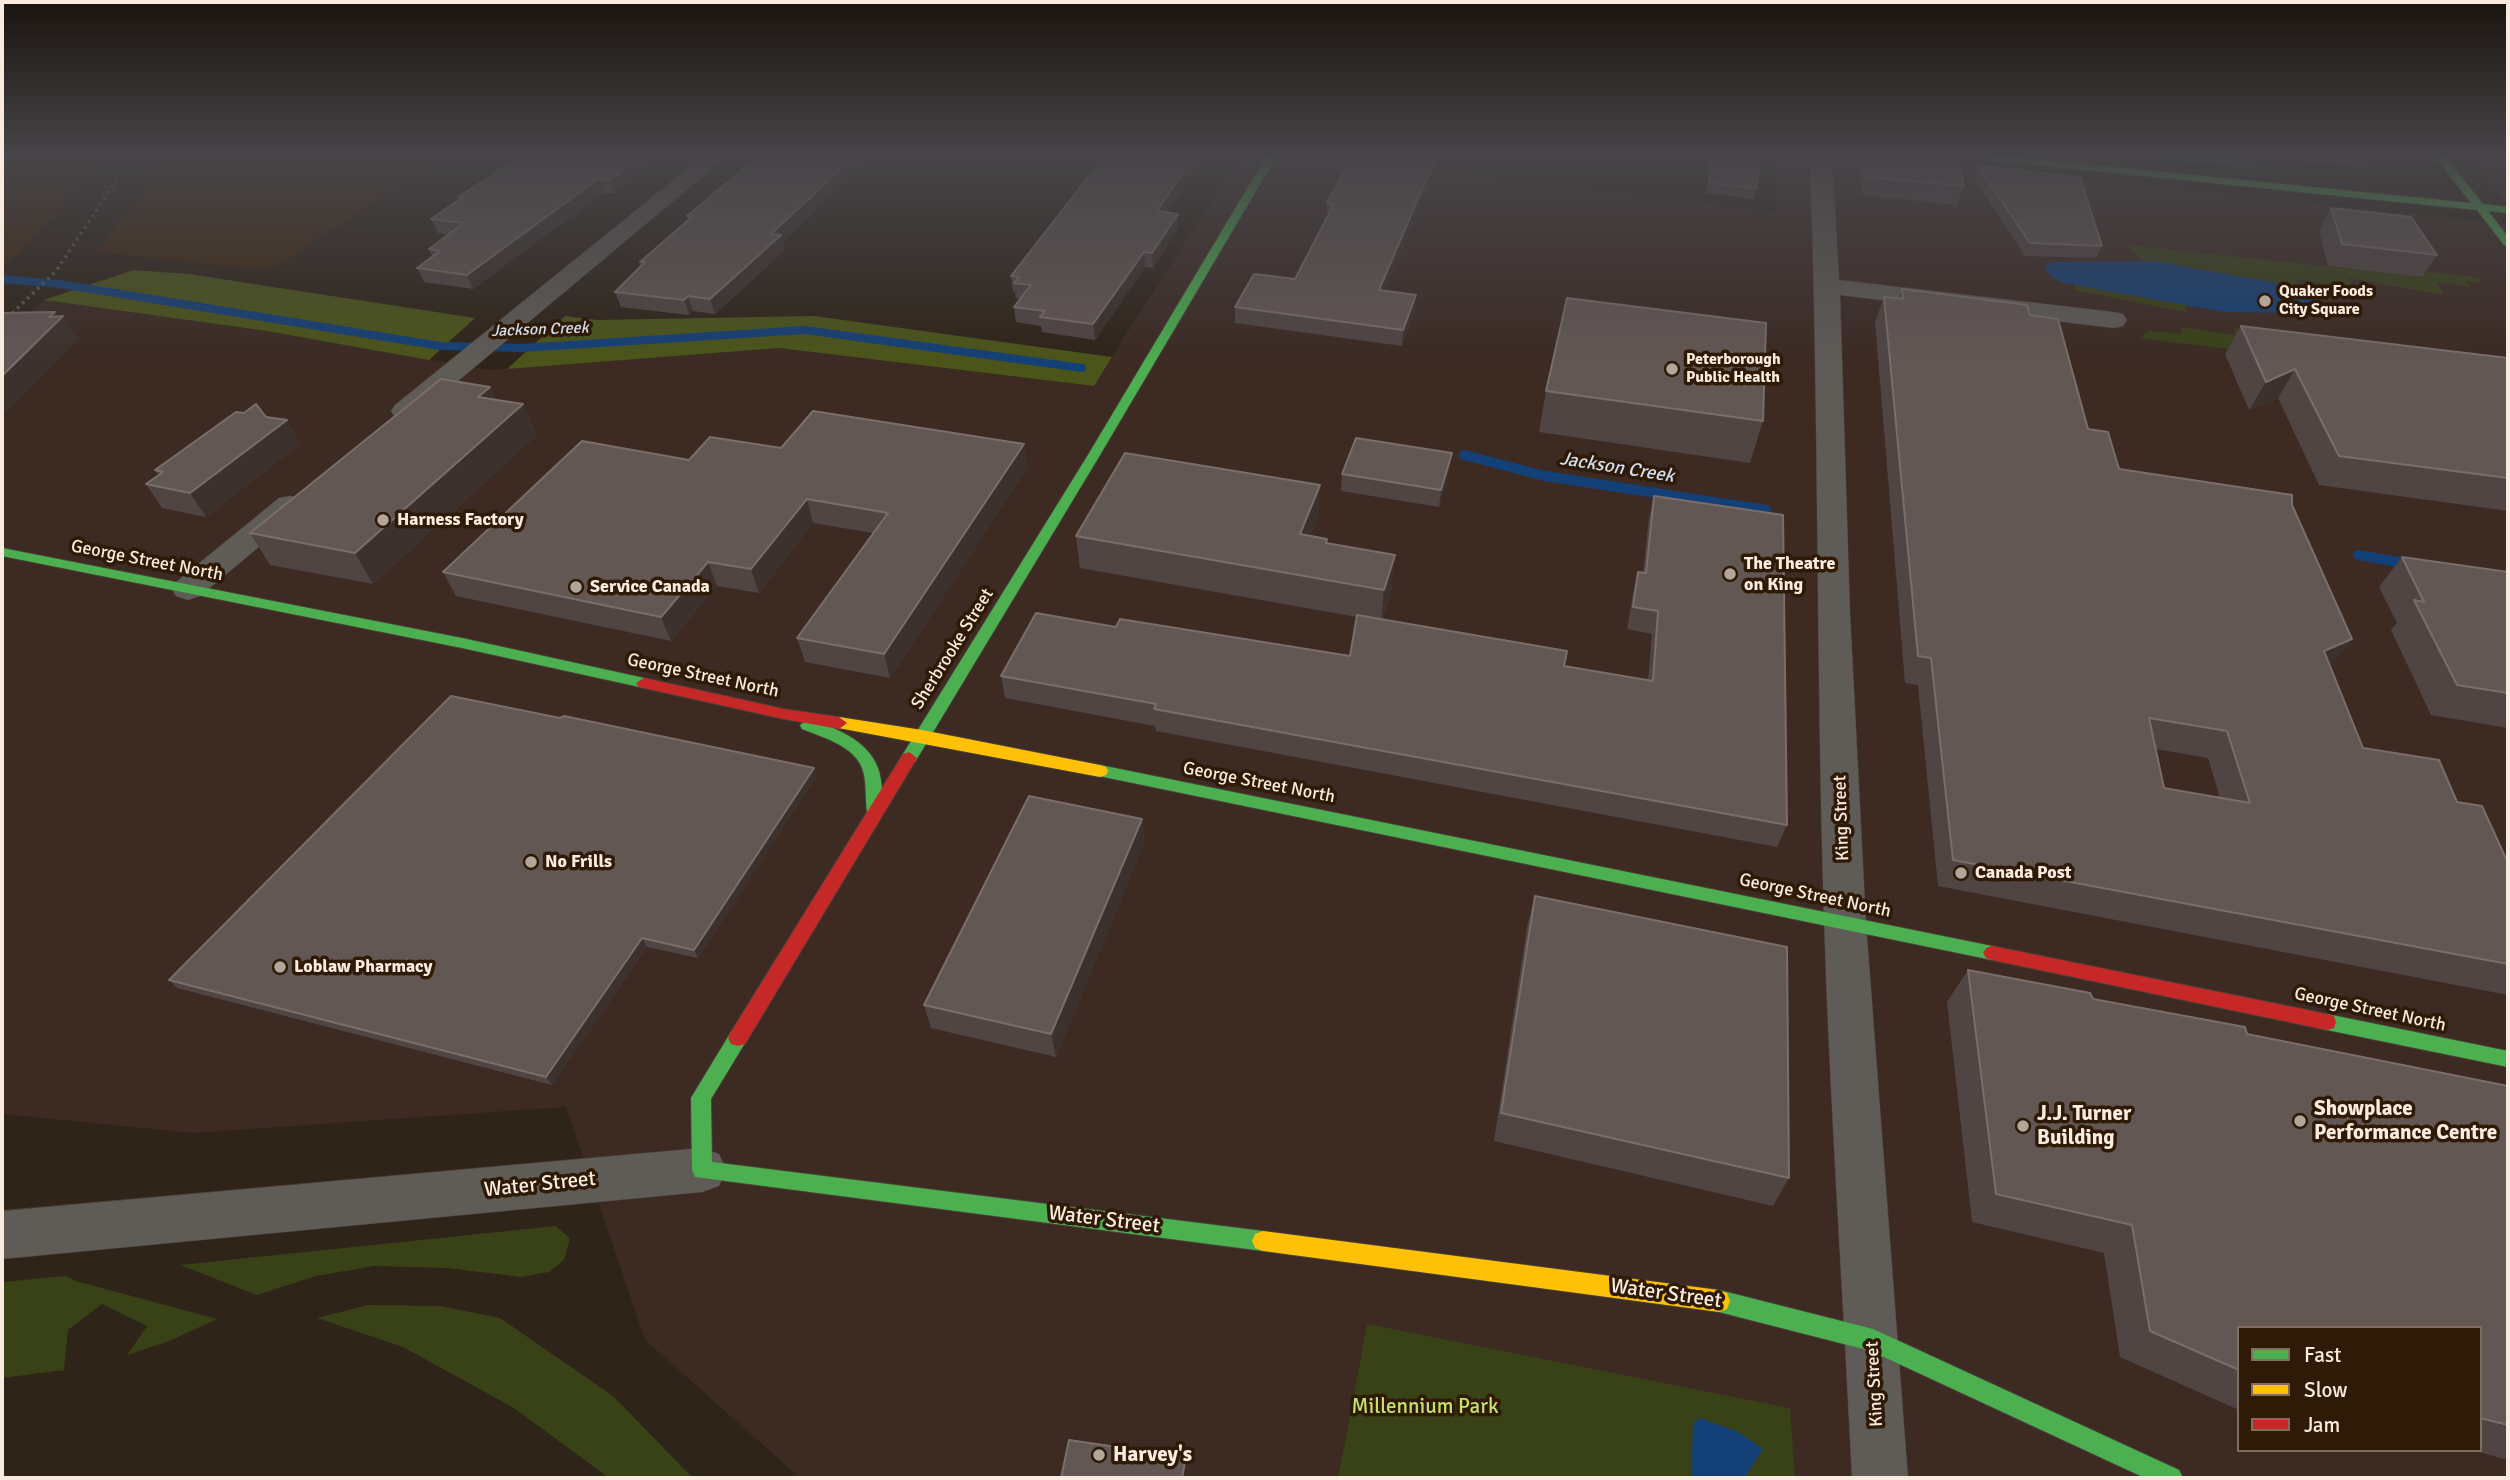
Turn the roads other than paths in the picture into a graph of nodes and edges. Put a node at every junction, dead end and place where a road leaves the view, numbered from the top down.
1 (631, 226) edge
2 (1230, 226) edge
3 (1825, 226) edge
4 (2495, 226) edge
5 (2508, 243) edge
6 (1828, 286) junction
7 (2114, 320) dead end
8 (379, 433) edge
9 (316, 484) edge
10 (2, 552) edge
11 (188, 589) junction
12 (784, 714) junction
13 (922, 736) junction
14 (875, 812) junction
15 (1845, 924) junction
16 (2508, 1059) edge
17 (702, 1170) junction
18 (2, 1236) edge
19 (1873, 1340) junction
20 (1880, 1478) edge
21 (2171, 1478) edge

1 - 8 street
2 - 13 main road, Sherbrooke Street
3 - 6 street, King Street
4 - 5 main road
6 - 7 street
6 - 15 street, King Street
9 - 11 street
10 - 11 main road, George Street North
11 - 12 main road, George Street North
12 - 13 main road, George Street North
12 - 14 main road
13 - 14 main road, Sherbrooke Street
13 - 15 main road, George Street North
14 - 17 main road, Sherbrooke Street
15 - 16 main road, George Street North
15 - 19 street, King Street
17 - 18 street, Water Street
17 - 19 main road, Water Street
19 - 20 street, King Street
19 - 21 main road, Water Street

